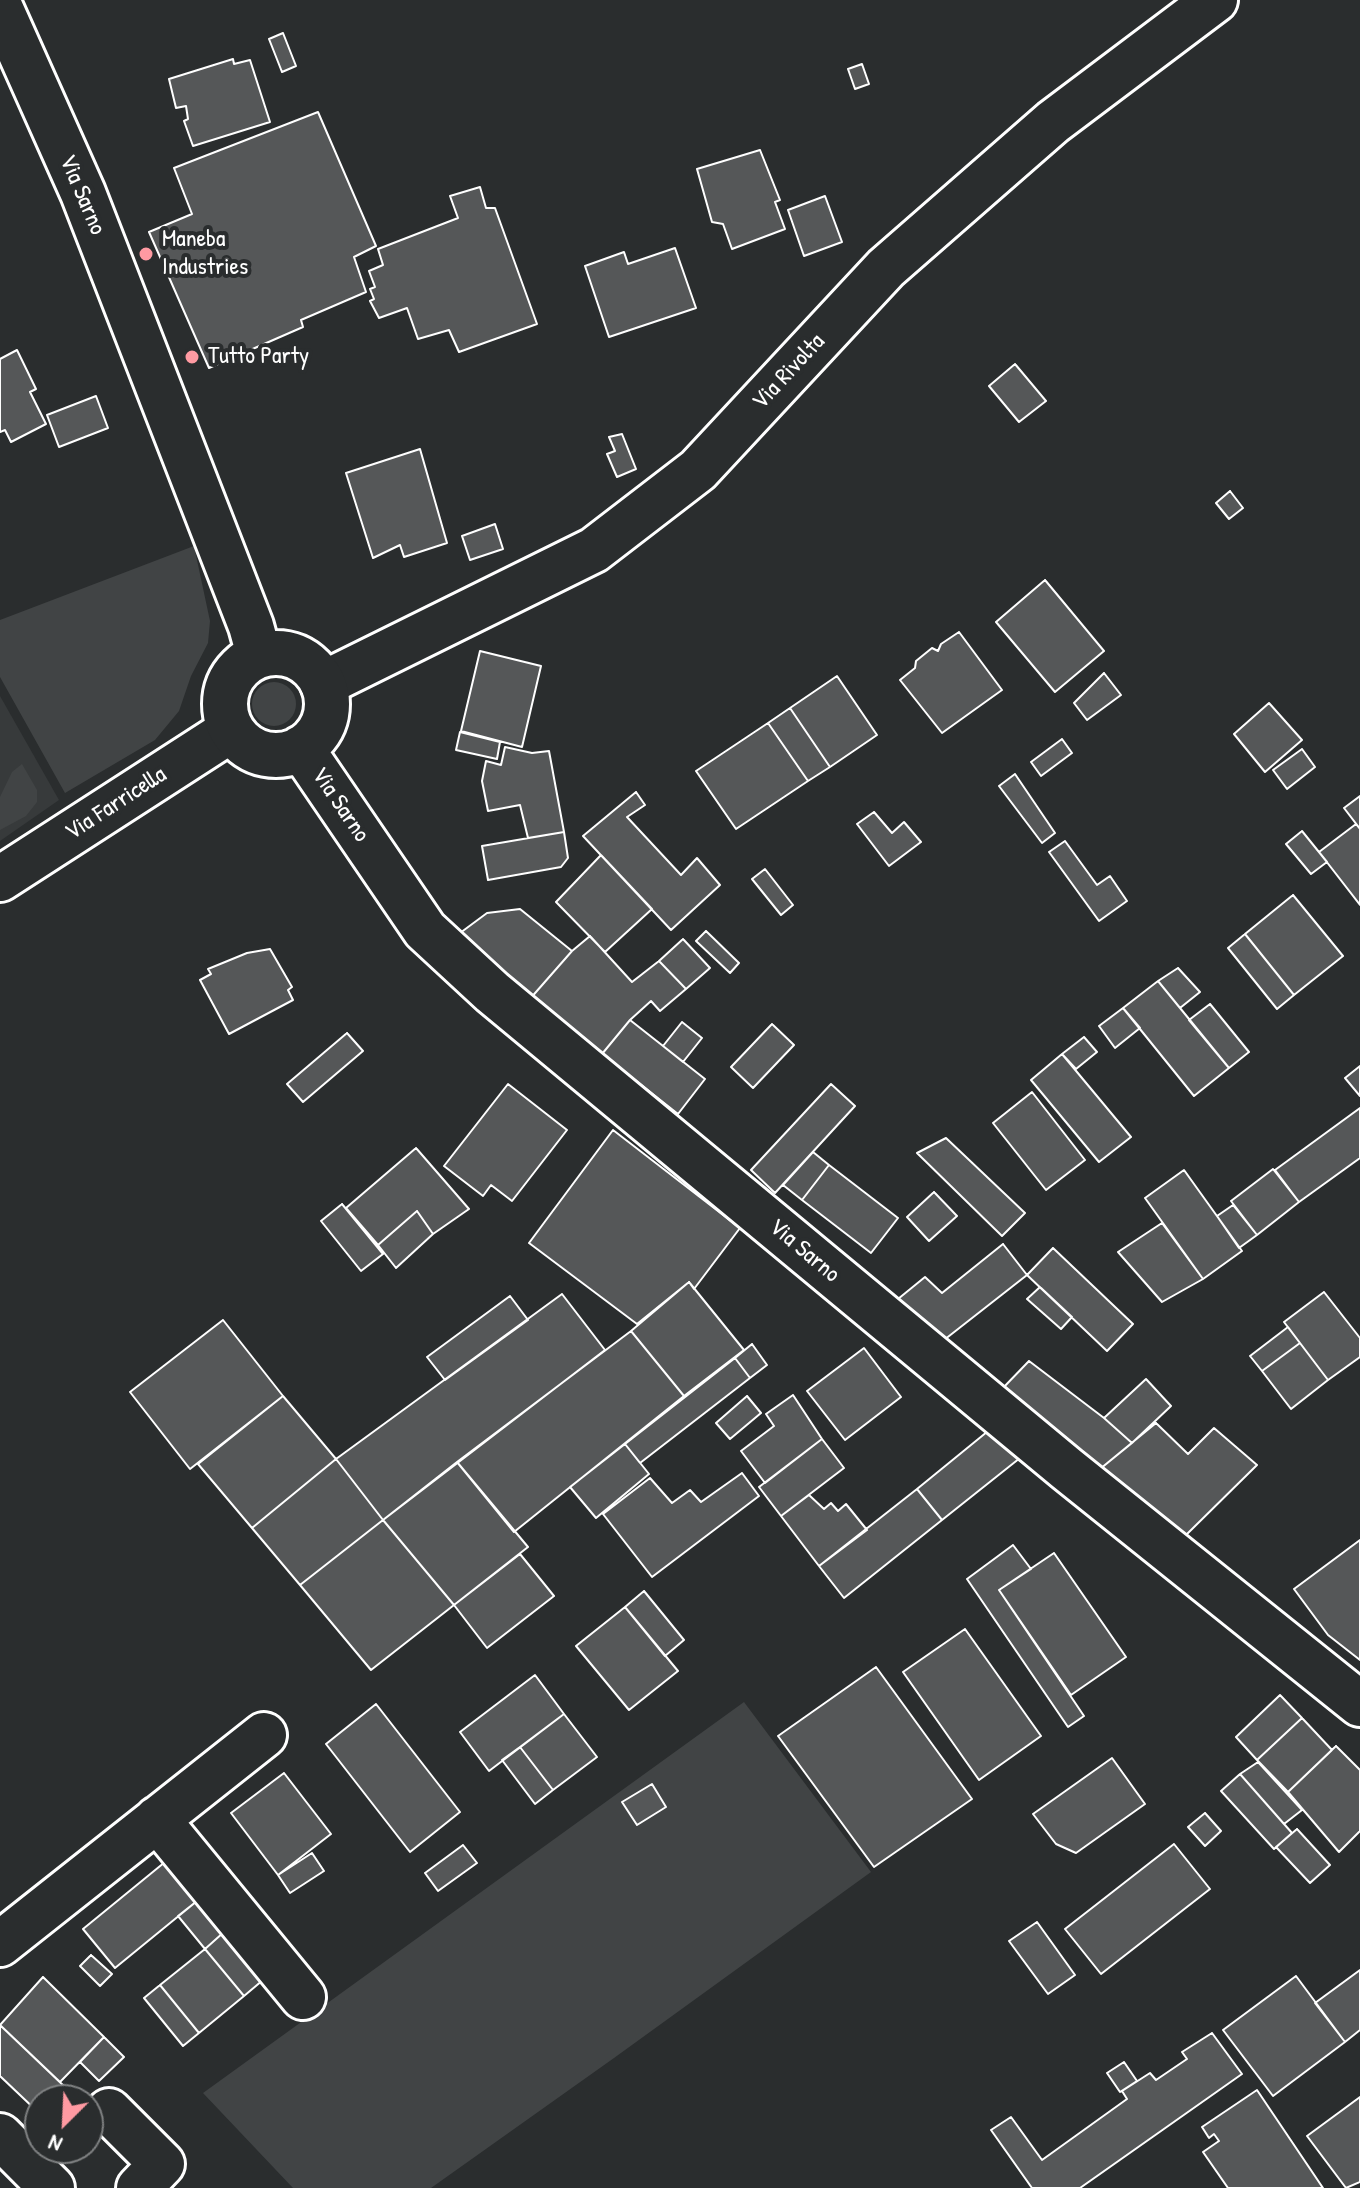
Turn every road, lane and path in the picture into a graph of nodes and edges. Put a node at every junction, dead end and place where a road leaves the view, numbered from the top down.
1 (1215, 0) edge
2 (0, 7) edge
3 (259, 655) junction
4 (323, 684) junction
5 (231, 730) junction
6 (301, 748) junction
7 (0, 879) edge
8 (1360, 1704) edge
9 (264, 1735) dead end
10 (157, 1819) junction
11 (0, 1944) edge
12 (303, 1997) dead end
13 (109, 2111) dead end
14 (0, 2136) edge
15 (52, 2188) edge
16 (139, 2188) edge

1 - 4 main road, Via Rivolta
2 - 3 main road, Via Sarno
3 - 4 main road
3 - 5 main road
4 - 6 main road
5 - 6 main road
5 - 7 main road, Via Farricella
6 - 8 main road, Via Sarno
9 - 10 main road
10 - 11 main road
10 - 12 main road
13 - 16 main road
14 - 15 main road

